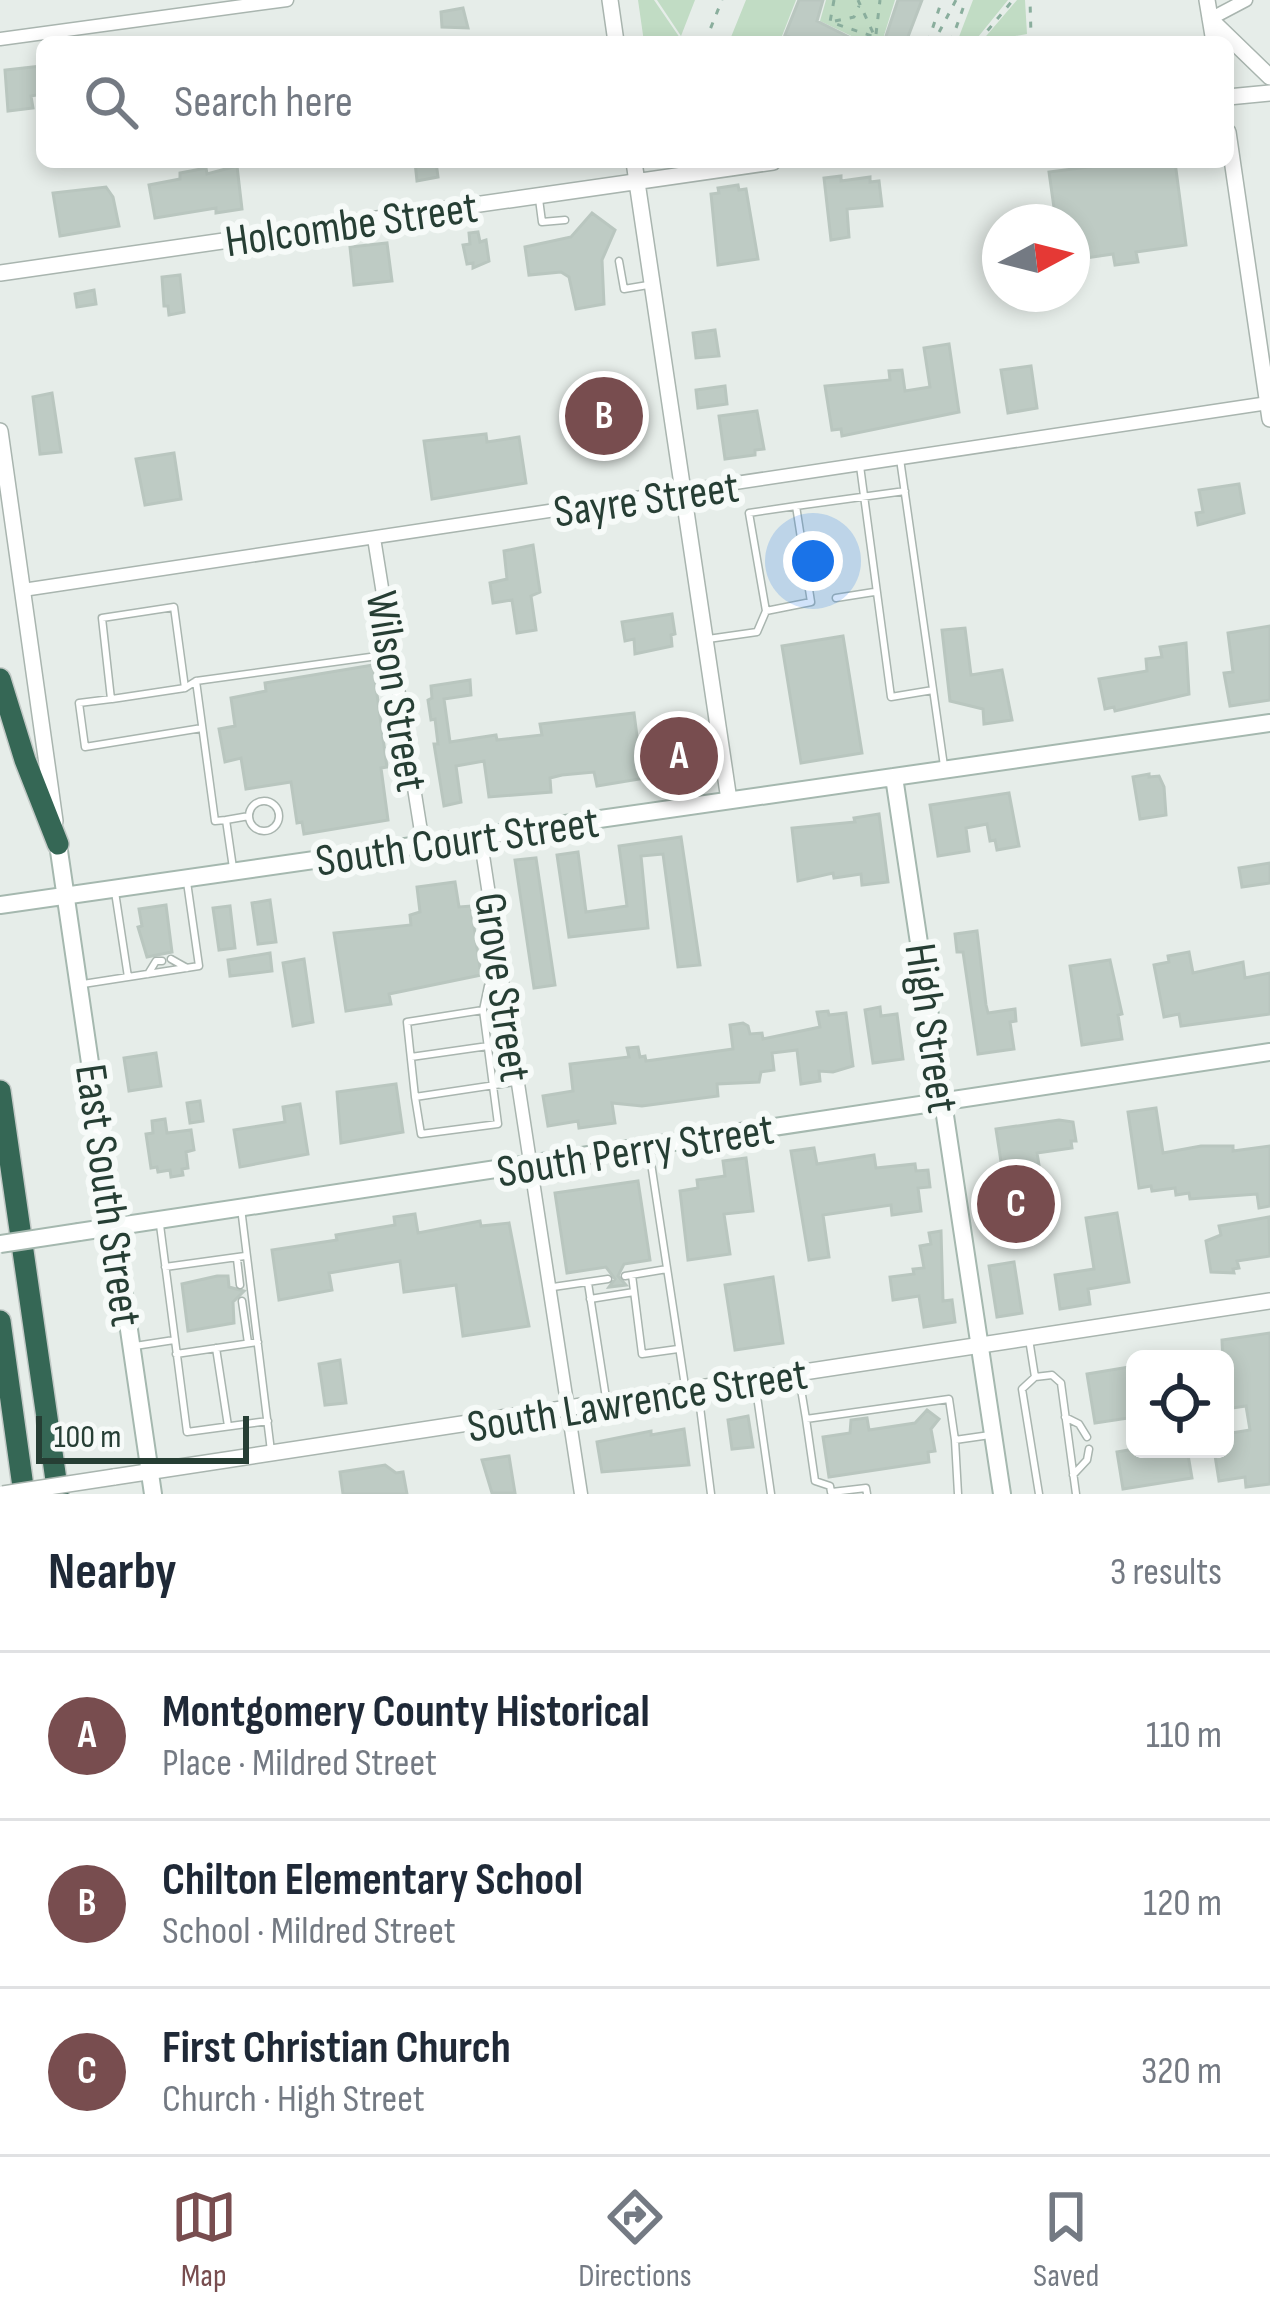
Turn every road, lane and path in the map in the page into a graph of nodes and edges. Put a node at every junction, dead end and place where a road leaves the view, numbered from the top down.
1 (287, 0) edge
2 (610, 0) edge
3 (722, 0) edge
4 (834, 0) edge
5 (880, 0) edge
6 (942, 0) edge
7 (956, 0) edge
8 (966, 0) edge
9 (1013, 0) edge
10 (1030, 0) edge
11 (1207, 0) edge
12 (1246, 0) edge
13 (859, 2) edge
14 (1210, 19) junction
15 (830, 22) junction
16 (615, 36) edge
17 (707, 36) edge
18 (872, 36) edge
19 (875, 36) edge
20 (875, 36) edge
21 (930, 36) edge
22 (937, 36) edge
23 (953, 36) edge
24 (983, 36) edge
25 (1032, 36) edge
26 (1213, 36) edge
27 (1228, 36) edge
28 (0, 39) edge
29 (1234, 42) edge
30 (1270, 77) edge
31 (1270, 93) edge
32 (1234, 96) edge
33 (1234, 167) edge
34 (635, 168) edge
35 (732, 168) edge
36 (637, 182) junction
37 (538, 196) junction
38 (565, 220) dead end
39 (620, 261) dead end
40 (0, 274) edge
41 (652, 285) junction
42 (1266, 355) edge
43 (1269, 411) edge
44 (0, 431) edge
45 (900, 459) junction
46 (860, 466) junction
47 (904, 491) junction
48 (682, 493) junction
49 (864, 496) junction
50 (796, 506) junction
51 (374, 538) junction
52 (23, 590) junction
53 (876, 592) junction
54 (836, 598) dead end
55 (766, 611) junction
56 (704, 640) junction
57 (393, 654) junction
58 (0, 680) edge
59 (196, 681) junction
60 (185, 688) junction
61 (933, 690) junction
62 (111, 698) junction
63 (1270, 723) edge
64 (202, 728) junction
65 (945, 770) junction
66 (894, 777) junction
67 (729, 800) junction
68 (249, 816) junction
69 (226, 820) junction
70 (480, 836) junction
71 (58, 844) junction
72 (423, 844) junction
73 (234, 872) junction
74 (186, 878) junction
75 (115, 889) junction
76 (67, 896) junction
77 (0, 905) edge
78 (187, 968) junction
79 (148, 974) junction
80 (128, 977) junction
81 (80, 984) junction
82 (504, 984) junction
83 (483, 1010) junction
84 (488, 1046) junction
85 (1270, 1052) edge
86 (411, 1057) junction
87 (518, 1082) junction
88 (494, 1086) junction
89 (0, 1091) edge
90 (415, 1097) junction
91 (944, 1102) junction
92 (649, 1146) junction
93 (531, 1164) junction
94 (241, 1208) junction
95 (159, 1220) junction
96 (115, 1227) junction
97 (0, 1244) edge
98 (247, 1256) junction
99 (236, 1258) junction
100 (165, 1267) junction
101 (667, 1269) junction
102 (608, 1279) dead end
103 (588, 1282) junction
104 (240, 1285) dead end
105 (549, 1288) junction
106 (634, 1292) junction
107 (590, 1298) junction
108 (242, 1301) dead end
109 (1270, 1301) edge
110 (0, 1321) edge
111 (174, 1340) junction
112 (1029, 1340) junction
113 (258, 1342) junction
114 (248, 1343) junction
115 (132, 1346) junction
116 (980, 1347) junction
117 (217, 1348) junction
118 (679, 1348) junction
119 (176, 1354) junction
120 (799, 1375) junction
121 (1035, 1377) junction
122 (755, 1382) junction
123 (692, 1391) junction
124 (607, 1403) junction
125 (568, 1409) junction
126 (1065, 1417) junction
127 (806, 1418) junction
128 (268, 1421) junction
129 (228, 1426) junction
130 (993, 1434) junction
131 (1087, 1437) dead end
132 (955, 1440) junction
133 (1089, 1449) dead end
134 (272, 1454) junction
135 (150, 1472) junction
136 (1073, 1474) junction
137 (831, 1493) edge
138 (3, 1494) edge
139 (24, 1494) edge
140 (58, 1494) edge
141 (153, 1494) edge
142 (580, 1494) edge
143 (712, 1494) edge
144 (771, 1494) edge
145 (867, 1494) edge
146 (958, 1494) edge
147 (1002, 1494) edge
148 (1039, 1494) edge
149 (1076, 1494) edge

1 - 28 street
2 - 16 street
3 - 17 path
4 - 15 path
5 - 19 path
6 - 21 path
7 - 22 path
8 - 23 path
9 - 24 path
10 - 25 path
11 - 14 street
12 - 14 street
13 - 15 path
13 - 20 path
14 - 26 street
14 - 27 street
15 - 18 path
29 - 30 street
31 - 32 street
33 - 42 street
34 - 36 street
35 - 36 street, Holcombe Street
36 - 37 street, Holcombe Street
36 - 41 street
37 - 38 lane
37 - 40 street, Holcombe Street
39 - 41 lane
41 - 48 street
42 - 43 street
43 - 45 street, Sayre Street
44 - 52 street
45 - 46 street, Sayre Street
45 - 47 lane
46 - 48 street, Sayre Street
46 - 49 lane
47 - 49 lane
47 - 61 lane
48 - 51 street, Sayre Street
48 - 56 street
49 - 50 lane
49 - 53 lane
50 - 55 lane
50 - 55 lane
51 - 52 street, Sayre Street
51 - 57 street, Wilson Street
52 - 71 street
53 - 54 lane
53 - 61 lane
55 - 56 lane
56 - 67 street
57 - 59 lane
57 - 72 street, Wilson Street
58 - 71 highway
59 - 60 lane
59 - 64 lane
60 - 62 lane
60 - 62 lane
61 - 65 lane
62 - 64 lane
63 - 65 main road, South Court Street
64 - 69 lane
65 - 66 main road, South Court Street
66 - 67 main road, South Court Street
66 - 91 main road, High Street
67 - 70 main road, South Court Street
68 - 68 lane
68 - 69 lane
69 - 73 lane
70 - 72 main road, South Court Street
70 - 82 street, Grove Street
71 - 76 main road, East South Street
72 - 73 main road, South Court Street
73 - 74 main road, South Court Street
74 - 75 main road, South Court Street
74 - 78 lane
75 - 76 main road, South Court Street
75 - 80 lane
76 - 77 main road, South Court Street
76 - 81 main road, East South Street
78 - 79 lane
78 - 79 lane
79 - 80 lane
80 - 81 lane
81 - 96 main road, East South Street
82 - 83 lane
82 - 87 street, Grove Street
83 - 84 lane
83 - 86 lane
84 - 86 lane
84 - 88 lane
85 - 91 main road, South Perry Street
86 - 90 lane
87 - 88 lane
87 - 93 street, Grove Street
88 - 90 lane
88 - 90 lane
89 - 140 highway
91 - 92 main road, South Perry Street
91 - 116 main road, High Street
92 - 93 main road, South Perry Street
92 - 101 lane
93 - 94 main road, South Perry Street
93 - 105 street, Grove Street
94 - 95 main road, South Perry Street
94 - 98 lane
95 - 96 main road, South Perry Street
95 - 100 lane
96 - 97 main road, South Perry Street, bridge
96 - 115 main road, East South Street
98 - 99 lane
98 - 113 lane
99 - 100 lane
99 - 104 lane
100 - 111 lane
101 - 106 lane
101 - 118 lane
102 - 103 lane
103 - 105 lane
103 - 107 lane
105 - 125 street, Grove Street
106 - 107 lane
106 - 118 lane
107 - 124 lane
108 - 114 lane
109 - 112 street, South Lawrence Street
110 - 139 highway
111 - 115 lane
111 - 119 lane
112 - 116 street, South Lawrence Street
112 - 121 lane
113 - 114 lane
113 - 128 lane
114 - 117 lane
115 - 135 main road, East South Street
116 - 120 street, South Lawrence Street
116 - 130 main road, High Street
117 - 119 lane
117 - 129 lane
118 - 123 lane
119 - 129 lane
120 - 122 street, South Lawrence Street
120 - 127 lane
121 - 126 lane
121 - 148 lane
122 - 123 street, South Lawrence Street
122 - 144 lane
123 - 124 street, South Lawrence Street
123 - 143 lane
124 - 125 street, South Lawrence Street
125 - 134 street, South Lawrence Street
125 - 142 street, Grove Street
126 - 131 lane
126 - 136 lane
127 - 132 lane
127 - 137 lane
128 - 129 lane
128 - 134 lane
130 - 132 lane
130 - 147 main road, High Street
132 - 146 lane
133 - 136 lane
134 - 135 street, South Lawrence Street
135 - 138 street, South Lawrence Street, bridge
135 - 141 main road, East South Street
136 - 149 lane
137 - 145 lane

